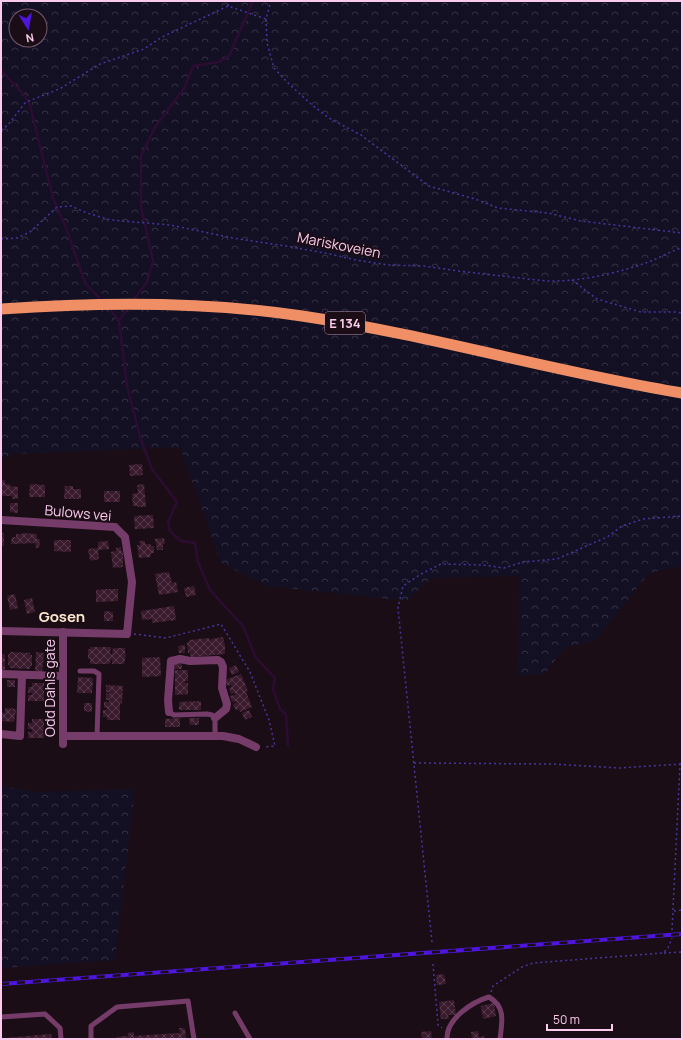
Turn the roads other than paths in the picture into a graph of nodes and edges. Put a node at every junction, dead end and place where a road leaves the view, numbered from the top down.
1 (1, 302) edge
2 (1, 308) edge
3 (682, 386) edge
4 (682, 393) edge
5 (1, 520) edge
6 (1, 631) edge
7 (63, 632) junction
8 (80, 671) dead end
9 (1, 674) edge
10 (22, 675) junction
11 (63, 676) junction
12 (169, 712) joint
13 (215, 718) junction
14 (1, 734) edge
15 (97, 736) junction
16 (215, 736) junction
17 (256, 747) dead end
18 (235, 1013) dead end
19 (1, 1017) edge
20 (447, 1036) edge
21 (61, 1039) edge
22 (91, 1039) edge
23 (194, 1039) edge
24 (250, 1039) edge
25 (500, 1039) edge

1 - 3 highway, E 134
2 - 4 highway, E 134
5 - 7 street, Bulows vei
6 - 7 street
7 - 11 street, Odd Dahls gate
8 - 15 lane
9 - 10 street
10 - 11 street
10 - 14 street
11 - 15 street, Odd Dahls gate
12 - 13 lane
12 - 13 street
13 - 16 lane
15 - 16 street
16 - 17 street
18 - 24 lane
19 - 21 lane
20 - 25 lane
22 - 23 lane

